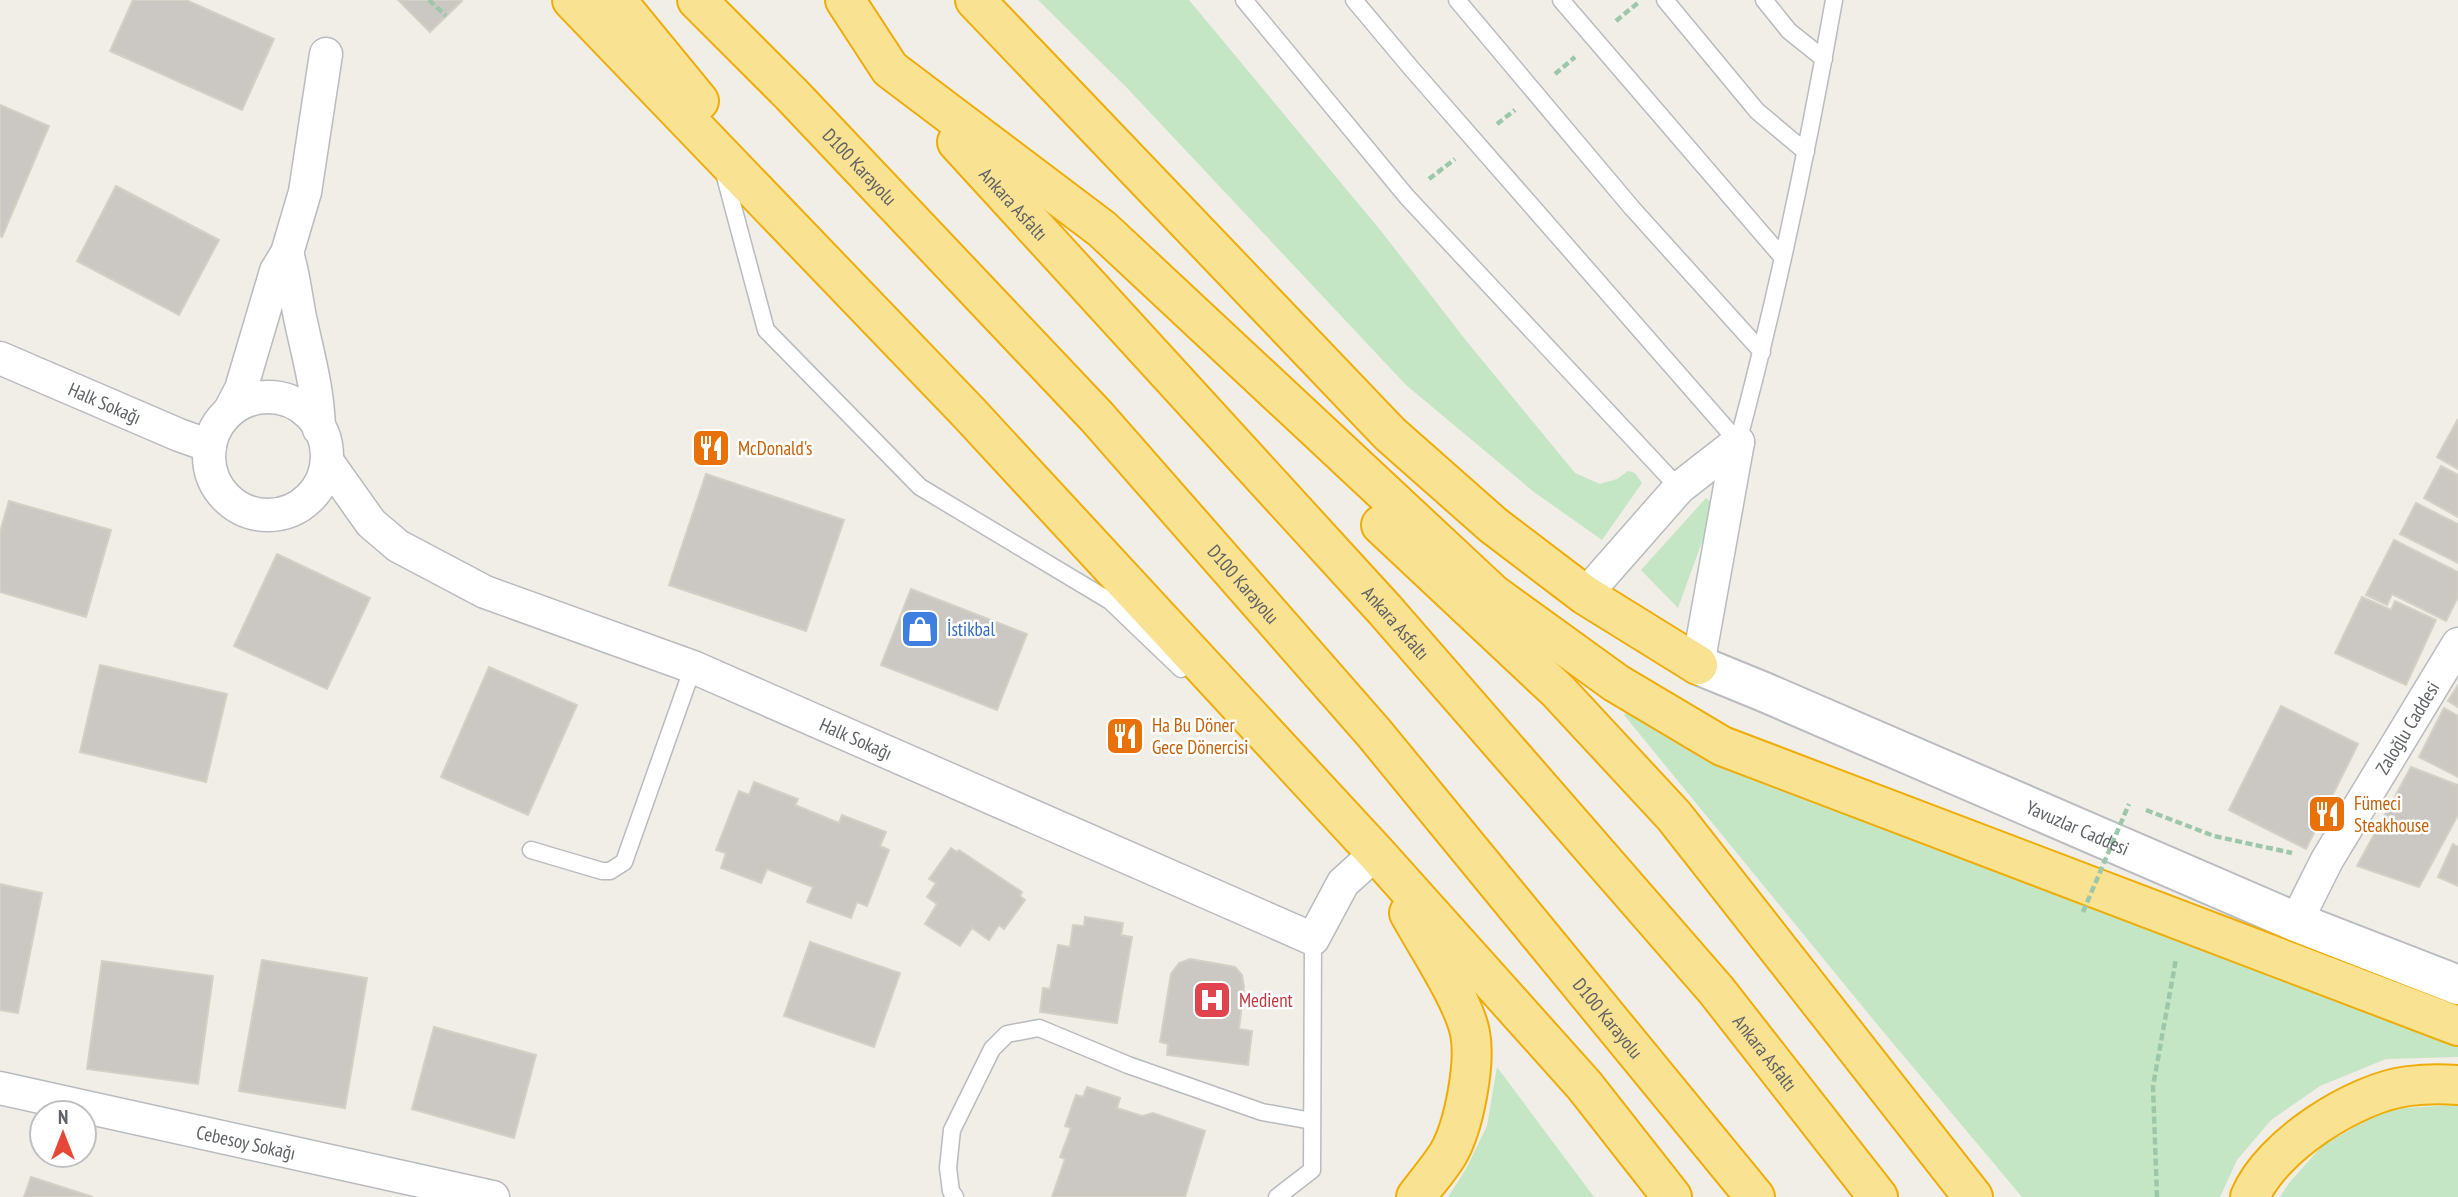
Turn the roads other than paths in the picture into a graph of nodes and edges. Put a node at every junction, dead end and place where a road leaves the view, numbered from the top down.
1 (572, 0) edge
2 (616, 0) edge
3 (697, 0) edge
4 (822, 0) edge
5 (845, 0) edge
6 (975, 0) edge
7 (1244, 0) edge
8 (1354, 0) edge
9 (1457, 0) edge
10 (1561, 0) edge
11 (1665, 0) edge
12 (1764, 0) edge
13 (1834, 0) edge
14 (326, 54) dead end
15 (1824, 59) junction
16 (890, 69) junction
17 (1806, 152) junction
18 (719, 153) junction
19 (287, 253) junction
20 (1783, 258) junction
21 (885, 326) junction
22 (1221, 342) junction
23 (1762, 352) junction
24 (0, 358) edge
25 (230, 410) junction
26 (319, 429) junction
27 (1738, 442) junction
28 (210, 446) junction
29 (327, 461) junction
30 (1679, 488) junction
31 (1585, 595) junction
32 (2458, 644) edge
33 (1698, 665) junction
34 (693, 667) junction
35 (531, 849) dead end
36 (1376, 853) junction
37 (2296, 922) junction
38 (1313, 939) junction
39 (2458, 985) edge
40 (2458, 1026) edge
41 (2458, 1085) edge
42 (0, 1087) edge
43 (1312, 1121) junction
44 (493, 1197) edge
45 (954, 1197) edge
46 (1277, 1197) edge
47 (1416, 1197) edge
48 (1672, 1197) edge
49 (1755, 1197) edge
50 (1878, 1197) edge
51 (1973, 1197) edge
52 (2250, 1197) edge

1 - 18 highway
2 - 21 highway
3 - 49 highway, D100 Karayolu
4 - 16 highway
5 - 16 highway
6 - 31 highway
7 - 30 lane
8 - 27 lane
9 - 23 lane
10 - 20 lane
11 - 17 lane
12 - 15 lane
13 - 15 lane
14 - 19 street
15 - 17 lane
16 - 22 highway
16 - 50 highway, Ankara Asfaltı
17 - 20 lane
18 - 21 highway
18 - 36 lane
19 - 25 street
19 - 26 street
20 - 23 lane
21 - 36 highway
22 - 40 highway
22 - 51 highway
23 - 27 lane
24 - 28 street, Halk Sokağı
25 - 26 street
25 - 28 street
26 - 29 street
27 - 30 street
27 - 33 street
28 - 29 street
29 - 34 street, Halk Sokağı
30 - 31 street
31 - 33 highway
32 - 37 street, Zaloğlu Caddesi
33 - 37 main road, Yavuzlar Caddesi
34 - 35 lane
34 - 38 street, Halk Sokağı
36 - 38 street
36 - 47 highway
36 - 48 highway
37 - 39 main road, Yavuzlar Caddesi
38 - 43 lane
41 - 52 highway
42 - 44 street, Cebesoy Sokağı
43 - 45 lane
43 - 46 lane

